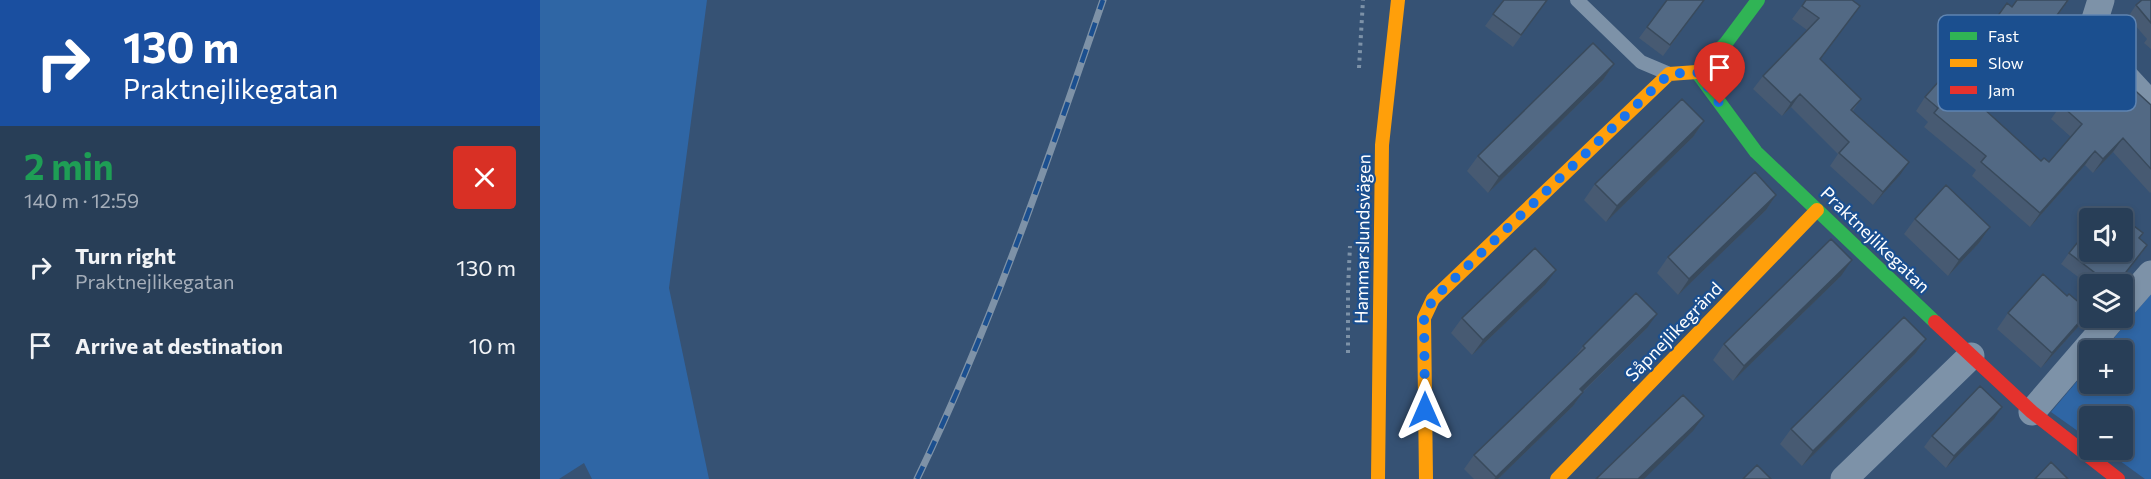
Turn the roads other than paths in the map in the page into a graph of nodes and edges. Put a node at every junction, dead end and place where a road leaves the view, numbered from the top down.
1 (1398, 0) edge
2 (1577, 0) edge
3 (1758, 0) edge
4 (2101, 0) edge
5 (2096, 15) edge
6 (1697, 72) junction
7 (1669, 74) junction
8 (2136, 89) edge
9 (2151, 105) edge
10 (1817, 210) junction
11 (2151, 274) edge
12 (2133, 294) edge
13 (2104, 328) edge
14 (1971, 356) junction
15 (2032, 412) junction
16 (1378, 479) edge
17 (1425, 479) edge
18 (1557, 479) edge
19 (1845, 479) edge
20 (2118, 479) edge

1 - 16 street, Hammarslundsvägen
2 - 7 lane
3 - 6 street
4 - 5 street
6 - 7 street
6 - 10 street, Praktnejlikegatan
7 - 17 street
8 - 9 street
10 - 14 street, Praktnejlikegatan
10 - 18 street, Såpnejlikegränd
11 - 12 street
13 - 15 street
14 - 15 street, Praktnejlikegatan
14 - 19 street
15 - 20 street, Praktnejlikegatan

